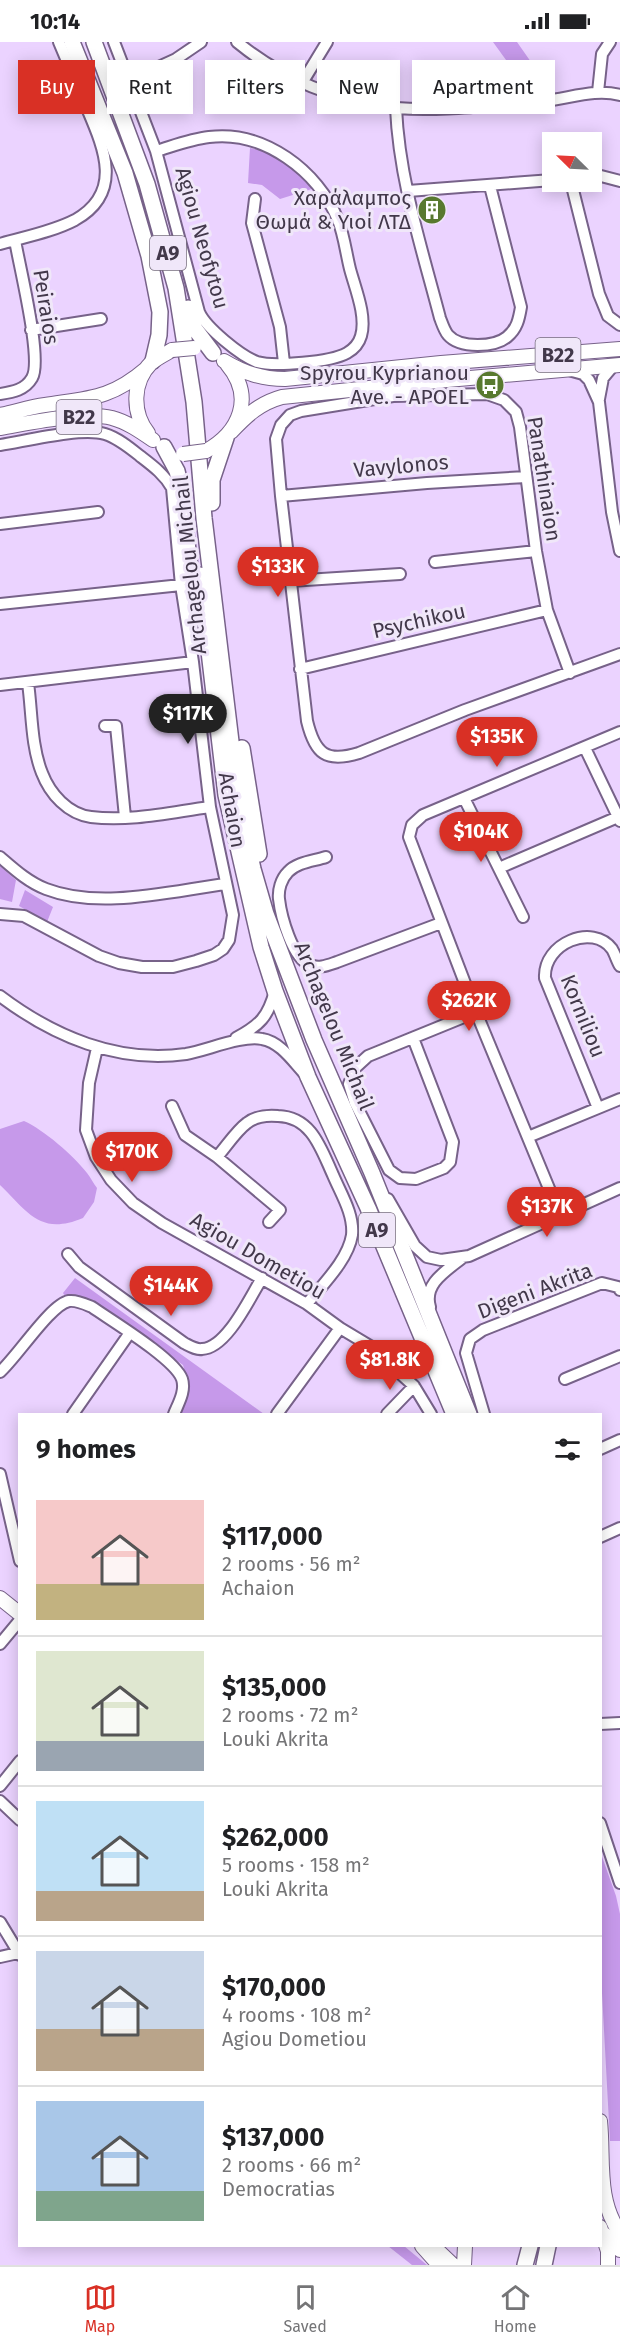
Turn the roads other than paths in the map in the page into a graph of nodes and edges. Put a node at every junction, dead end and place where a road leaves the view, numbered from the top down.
1 (59, 42) edge
2 (72, 42) edge
3 (83, 42) edge
4 (94, 42) edge
5 (104, 42) edge
6 (114, 42) edge
7 (201, 42) edge
8 (237, 42) edge
9 (327, 42) edge
10 (610, 42) edge
11 (122, 60) edge
12 (174, 60) edge
13 (262, 60) edge
14 (305, 80) edge
15 (598, 92) junction
16 (620, 95) edge
17 (400, 108) edge
18 (142, 114) edge
19 (396, 114) edge
20 (156, 151) junction
21 (602, 176) edge
22 (542, 181) edge
23 (620, 181) edge
24 (490, 186) junction
25 (408, 191) junction
26 (574, 192) edge
27 (255, 199) dead end
28 (15, 240) junction
29 (0, 244) edge
30 (101, 319) dead end
31 (620, 325) edge
32 (32, 330) junction
33 (620, 350) edge
34 (219, 357) junction
35 (284, 363) junction
36 (150, 364) junction
37 (617, 366) edge
38 (571, 370) junction
39 (0, 394) edge
40 (599, 402) junction
41 (0, 415) edge
42 (0, 429) edge
43 (229, 435) junction
44 (159, 444) junction
45 (0, 445) edge
46 (525, 477) junction
47 (280, 496) junction
48 (98, 512) dead end
49 (0, 524) edge
50 (536, 551) junction
51 (620, 551) edge
52 (435, 562) dead end
53 (400, 574) dead end
54 (290, 581) junction
55 (181, 585) junction
56 (0, 604) edge
57 (547, 610) junction
58 (620, 654) edge
59 (193, 662) junction
60 (300, 669) junction
61 (570, 673) junction
62 (28, 682) junction
63 (0, 685) edge
64 (105, 726) dead end
65 (620, 732) edge
66 (585, 748) junction
67 (464, 798) junction
68 (210, 807) junction
69 (125, 818) junction
70 (619, 819) edge
71 (0, 857) edge
72 (326, 857) dead end
73 (499, 868) junction
74 (226, 884) junction
75 (0, 914) edge
76 (523, 917) dead end
77 (441, 923) junction
78 (261, 947) junction
79 (283, 959) junction
80 (620, 966) edge
81 (274, 991) junction
82 (0, 996) edge
83 (476, 1012) junction
84 (413, 1038) junction
85 (226, 1044) junction
86 (97, 1048) junction
87 (308, 1077) junction
88 (620, 1099) edge
89 (172, 1106) dead end
90 (598, 1108) junction
91 (528, 1137) junction
92 (217, 1157) junction
93 (372, 1173) junction
94 (620, 1188) edge
95 (560, 1215) junction
96 (269, 1222) dead end
97 (68, 1254) dead end
98 (462, 1258) junction
99 (262, 1278) junction
100 (620, 1290) edge
101 (307, 1304) junction
102 (340, 1328) junction
103 (129, 1334) junction
104 (434, 1336) junction
105 (620, 1356) edge
106 (0, 1372) edge
107 (565, 1379) dead end
108 (414, 1386) junction
109 (451, 1388) junction
110 (74, 1413) edge
111 (174, 1413) edge
112 (278, 1413) edge
113 (388, 1413) edge
114 (430, 1413) edge
115 (454, 1413) edge
116 (468, 1413) edge
117 (484, 1413) edge
118 (620, 1440) edge
119 (602, 1448) edge
120 (0, 1474) edge
121 (620, 1528) edge
122 (17, 1536) edge
123 (602, 1536) edge
124 (0, 1598) edge
125 (18, 1612) edge
126 (18, 1622) edge
127 (0, 1644) edge
128 (620, 1723) edge
129 (602, 1724) edge
130 (18, 1764) edge
131 (0, 1786) edge
132 (0, 1801) edge
133 (18, 1818) edge
134 (602, 1826) edge
135 (615, 1848) edge
136 (620, 1883) edge
137 (0, 1922) edge
138 (18, 1952) edge
139 (18, 1954) edge
140 (0, 1957) edge
141 (602, 2159) edge
142 (602, 2230) edge
143 (620, 2233) edge
144 (423, 2247) edge
145 (434, 2247) edge
146 (465, 2247) edge
147 (530, 2247) edge
148 (549, 2247) edge
149 (620, 2250) edge
150 (439, 2265) edge
151 (453, 2265) edge
152 (464, 2265) edge
153 (525, 2265) edge
154 (544, 2265) edge
155 (608, 2265) edge

1 - 28 street
2 - 36 highway
3 - 78 highway, Archagelou Michail / A9
4 - 79 highway, Archagelou Michail / A9
5 - 34 highway
6 - 11 street, Agiou Neofytou
7 - 12 street
8 - 13 street
9 - 14 street
10 - 15 street
15 - 16 street
15 - 17 street
18 - 20 street, Agiou Neofytou
19 - 25 street
20 - 35 street, Agiou Neofytou
20 - 35 street, Agiou Neofytou
21 - 23 street
22 - 24 street
24 - 25 street
24 - 25 street
26 - 31 street
27 - 35 street
28 - 29 street
28 - 32 street, Peiraios
30 - 32 street
32 - 39 street, Peiraios
33 - 34 main road, B22
34 - 36 main road, B22, bridge
34 - 43 main road
36 - 41 main road, B22
36 - 44 main road
37 - 38 main road, B22
37 - 40 street
38 - 40 street
38 - 43 main road, B22
40 - 51 street
42 - 44 main road, B22
43 - 44 main road, B22, bridge
43 - 79 highway
44 - 78 highway
45 - 55 street, Achaion
46 - 47 street, Vavylonos
46 - 47 street, Panathinaion
46 - 50 street, Panathinaion
47 - 54 street, Panathinaion
48 - 49 street
50 - 52 street
50 - 57 street, Panathinaion
53 - 54 street
54 - 60 street, Panathinaion
55 - 56 street
55 - 59 street, Achaion
57 - 60 street, Psychikou
57 - 61 street, Panathinaion
58 - 61 street, Panathinaion
59 - 62 street
59 - 68 street, Achaion
60 - 61 street, Panathinaion
62 - 63 street
62 - 69 street
64 - 69 street
65 - 66 street
66 - 67 street
66 - 70 street
67 - 73 street
67 - 77 street
68 - 69 street
68 - 74 street, Achaion
70 - 73 street
71 - 74 street
72 - 77 street
73 - 76 street
74 - 75 street, Achaion
77 - 83 street
78 - 81 highway, Archagelou Michail / A9
79 - 93 highway, Archagelou Michail / A9
80 - 90 street, Korniliou
81 - 85 street
81 - 87 highway, Archagelou Michail / A9
82 - 86 street
83 - 84 street
83 - 91 street
84 - 84 street
85 - 86 street
85 - 87 street
86 - 99 street, Agiou Dometiou
87 - 104 highway, Archagelou Michail / A9
88 - 90 street
89 - 92 street
90 - 91 street
91 - 95 street
92 - 96 street
92 - 101 street
93 - 98 street
93 - 104 highway, Archagelou Michail / A9
94 - 95 street
95 - 98 street
97 - 99 street
98 - 104 street
99 - 101 street, Agiou Dometiou
100 - 117 street, Digeni Akrita
101 - 102 street, Agiou Dometiou
102 - 108 street, Agiou Dometiou
102 - 112 street
103 - 106 street
103 - 110 street
103 - 111 street
104 - 109 highway, Archagelou Michail / A9
104 - 109 highway, Archagelou Michail / A9
105 - 107 street
108 - 113 street
108 - 114 street, Agiou Dometiou
109 - 115 highway, Archagelou Michail / A9
109 - 116 highway, Archagelou Michail / A9
118 - 119 street
120 - 122 street
121 - 123 street
124 - 125 main road
126 - 127 street
128 - 129 street
130 - 131 street
132 - 133 street
134 - 135 street
135 - 136 street
137 - 138 street
139 - 140 street
141 - 143 main road
142 - 149 main road
142 - 155 main road
144 - 150 main road
145 - 151 main road
146 - 152 main road
147 - 153 highway
148 - 154 highway

